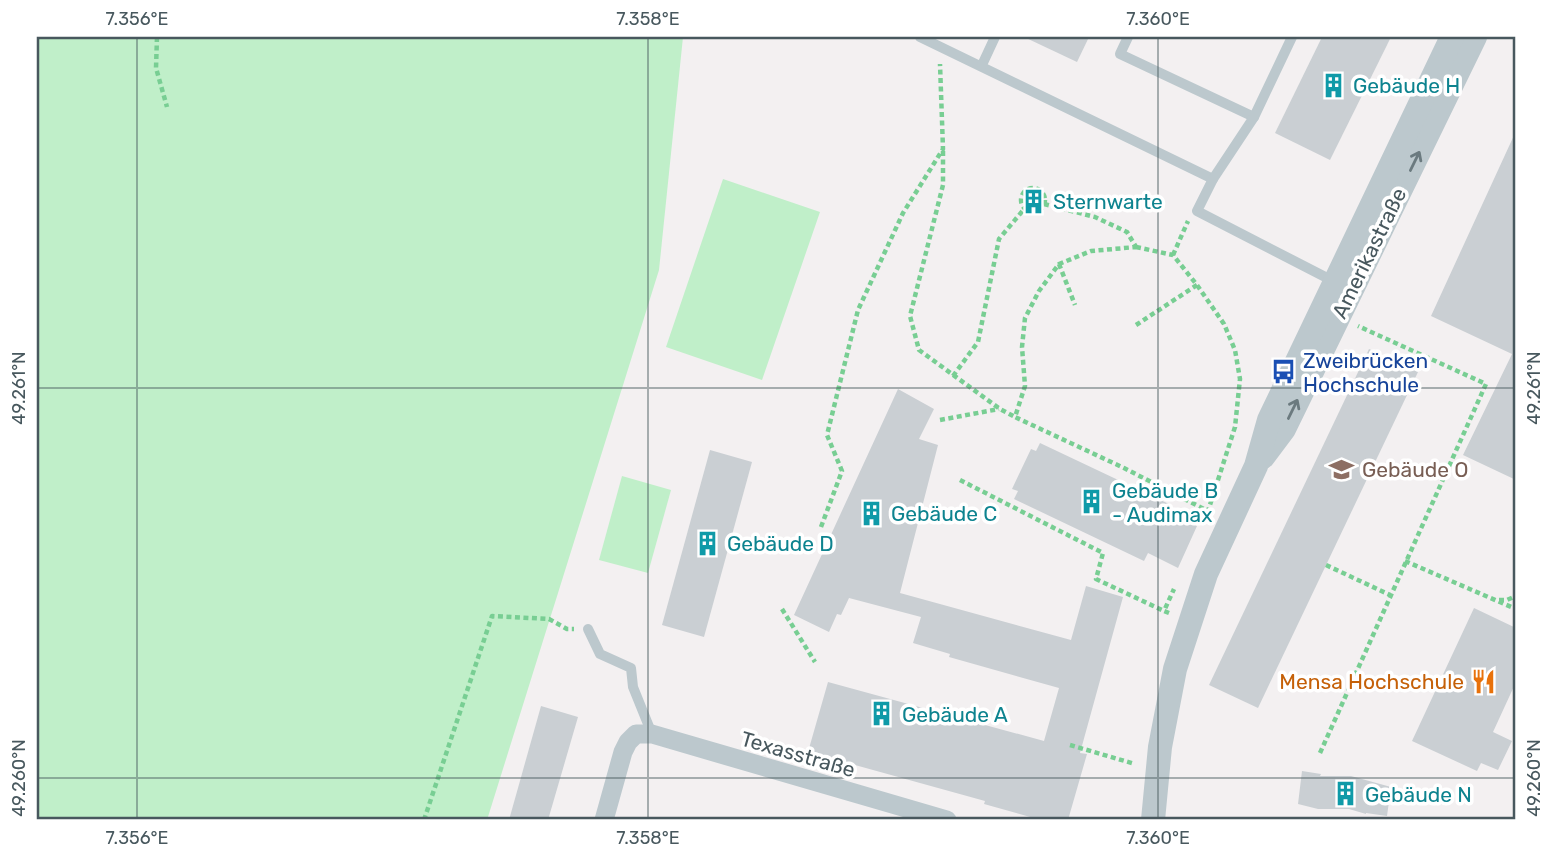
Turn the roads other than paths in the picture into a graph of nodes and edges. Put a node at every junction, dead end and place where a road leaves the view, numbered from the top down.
1 (920, 37) edge
2 (995, 37) edge
3 (1128, 37) edge
4 (1292, 37) edge
5 (1452, 37) edge
6 (1475, 37) edge
7 (982, 65) junction
8 (1254, 117) junction
9 (1213, 179) junction
10 (1343, 286) junction
11 (1256, 466) junction
12 (588, 629) road end
13 (644, 734) junction
14 (900, 814) edge
15 (604, 820) edge
16 (947, 820) edge
17 (1153, 820) edge

1 - 7 lane
2 - 7 lane
3 - 8 lane
4 - 8 lane
5 - 10 street, Amerikastraße
10 -> 6 street, Amerikastraße
7 - 9 lane
8 - 9 lane
9 - 10 lane
10 - 11 street, Amerikastraße
11 -> 10 street, Amerikastraße
11 - 17 street, Amerikastraße
12 - 13 lane
13 - 14 street, Texasstraße
13 - 15 street
14 - 16 street, Texasstraße

